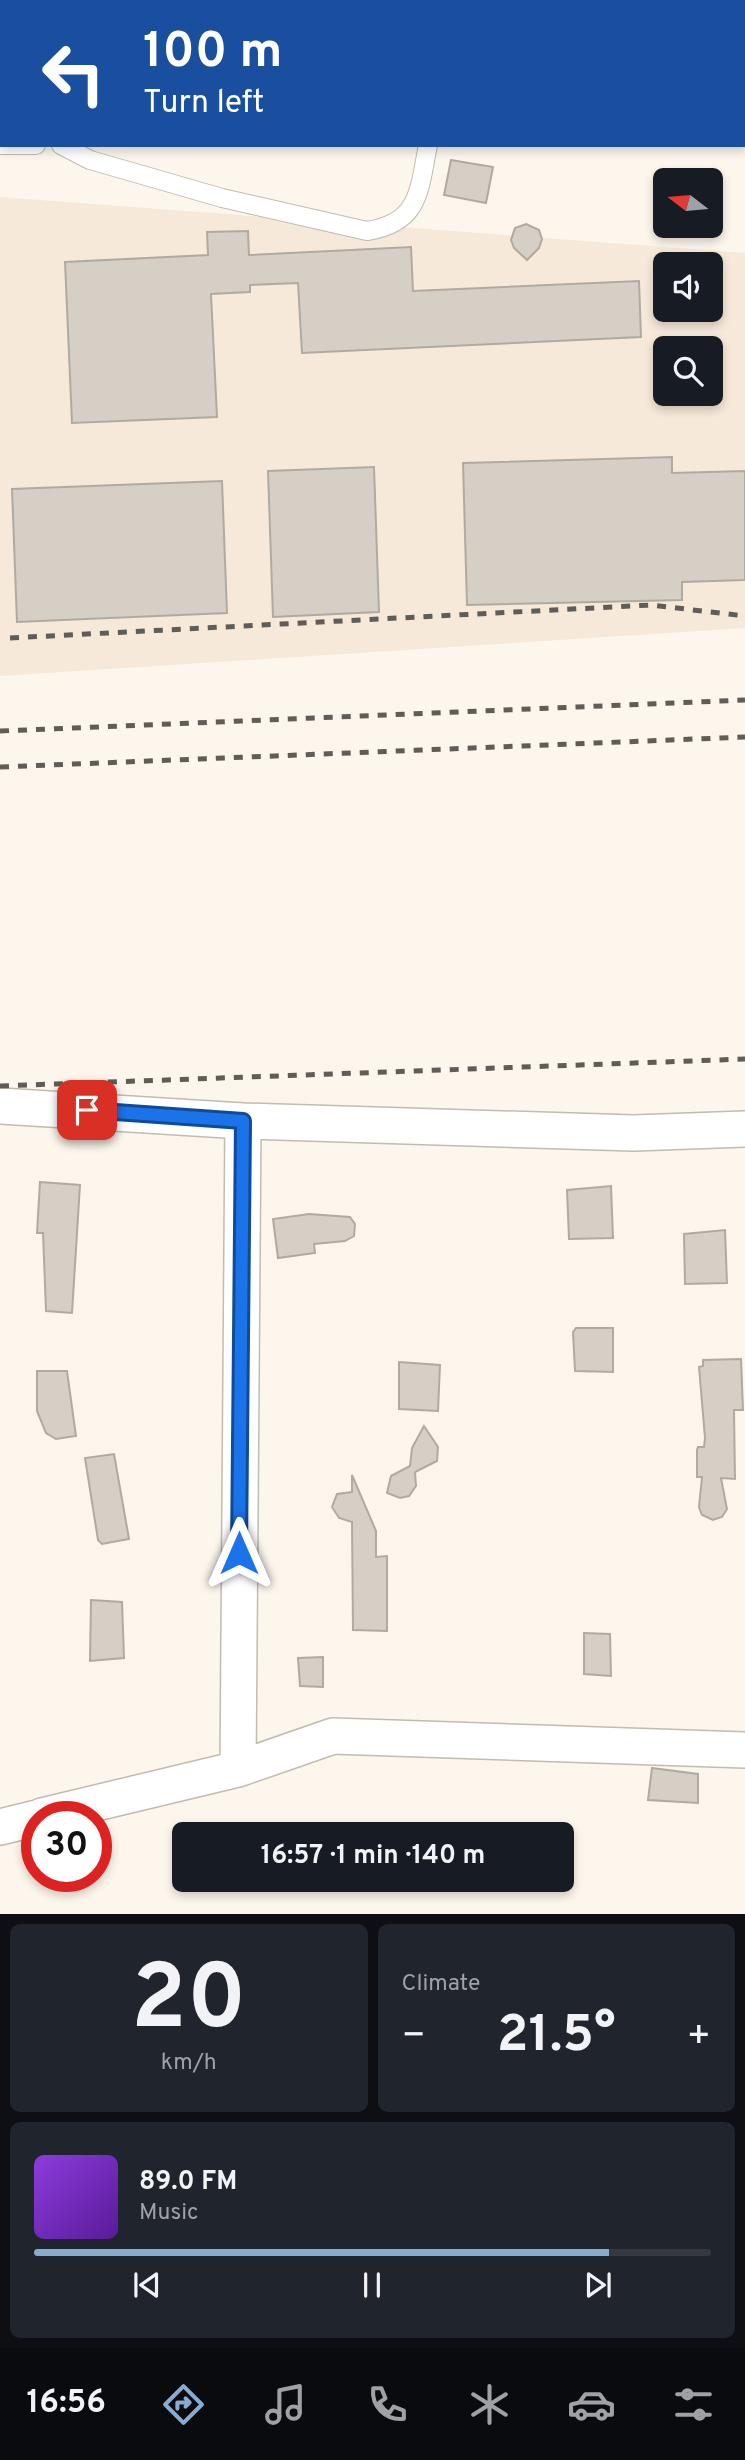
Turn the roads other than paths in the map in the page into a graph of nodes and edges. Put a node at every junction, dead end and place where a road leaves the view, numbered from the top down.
1 (65, 147) edge
2 (427, 147) edge
3 (0, 1106) edge
4 (243, 1121) junction
5 (745, 1129) edge
6 (745, 1750) edge
7 (238, 1769) junction
8 (105, 1801) edge
9 (21, 1822) edge
10 (0, 1827) edge

1 - 2 lane
3 - 4 street
4 - 5 street
4 - 7 street
6 - 7 street
7 - 8 street
9 - 10 street

